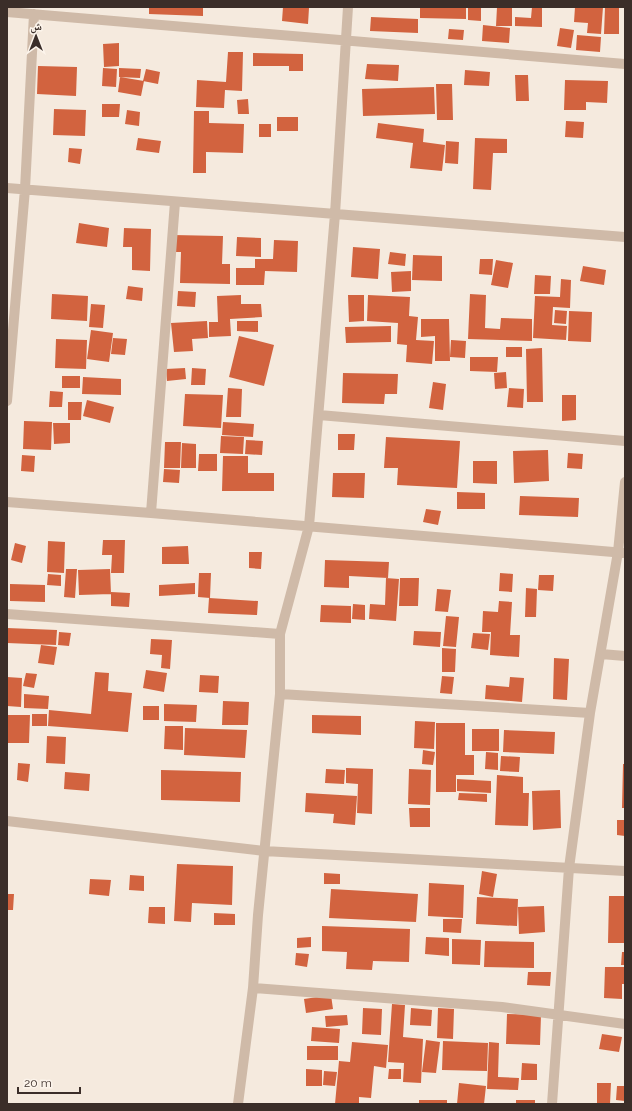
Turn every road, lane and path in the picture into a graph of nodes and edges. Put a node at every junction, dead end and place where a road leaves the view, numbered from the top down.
1 (348, 7) edge
2 (7, 12) edge
3 (34, 14) junction
4 (345, 40) junction
5 (625, 64) edge
6 (7, 188) edge
7 (25, 189) junction
8 (175, 202) junction
9 (335, 214) junction
10 (625, 238) edge
11 (10, 332) edge
12 (7, 401) edge
13 (319, 415) junction
14 (625, 441) edge
15 (625, 482) edge
16 (7, 502) edge
17 (151, 513) junction
18 (309, 526) junction
19 (622, 552) edge
20 (7, 614) edge
21 (280, 634) junction
22 (601, 654) junction
23 (625, 656) edge
24 (280, 694) junction
25 (590, 713) junction
26 (7, 821) edge
27 (264, 851) junction
28 (569, 868) junction
29 (625, 871) edge
30 (253, 988) junction
31 (558, 1016) junction
32 (625, 1024) edge
33 (238, 1104) edge
34 (552, 1104) edge

1 - 4 street
2 - 3 street
3 - 4 street
3 - 7 street
4 - 5 street
4 - 9 street
6 - 7 street
7 - 8 street
7 - 11 street
8 - 9 street
8 - 17 street
9 - 10 street
9 - 13 street
11 - 12 street
13 - 14 street
13 - 18 street
15 - 19 street
16 - 17 street
17 - 18 street
18 - 19 street
18 - 21 street
19 - 22 street
20 - 21 street
21 - 24 street
22 - 23 street
22 - 25 street
24 - 25 street
24 - 27 street
25 - 28 street
26 - 27 street
27 - 28 street
27 - 30 street
28 - 29 street
28 - 31 street
30 - 31 street
30 - 33 street
31 - 32 street
31 - 34 street

